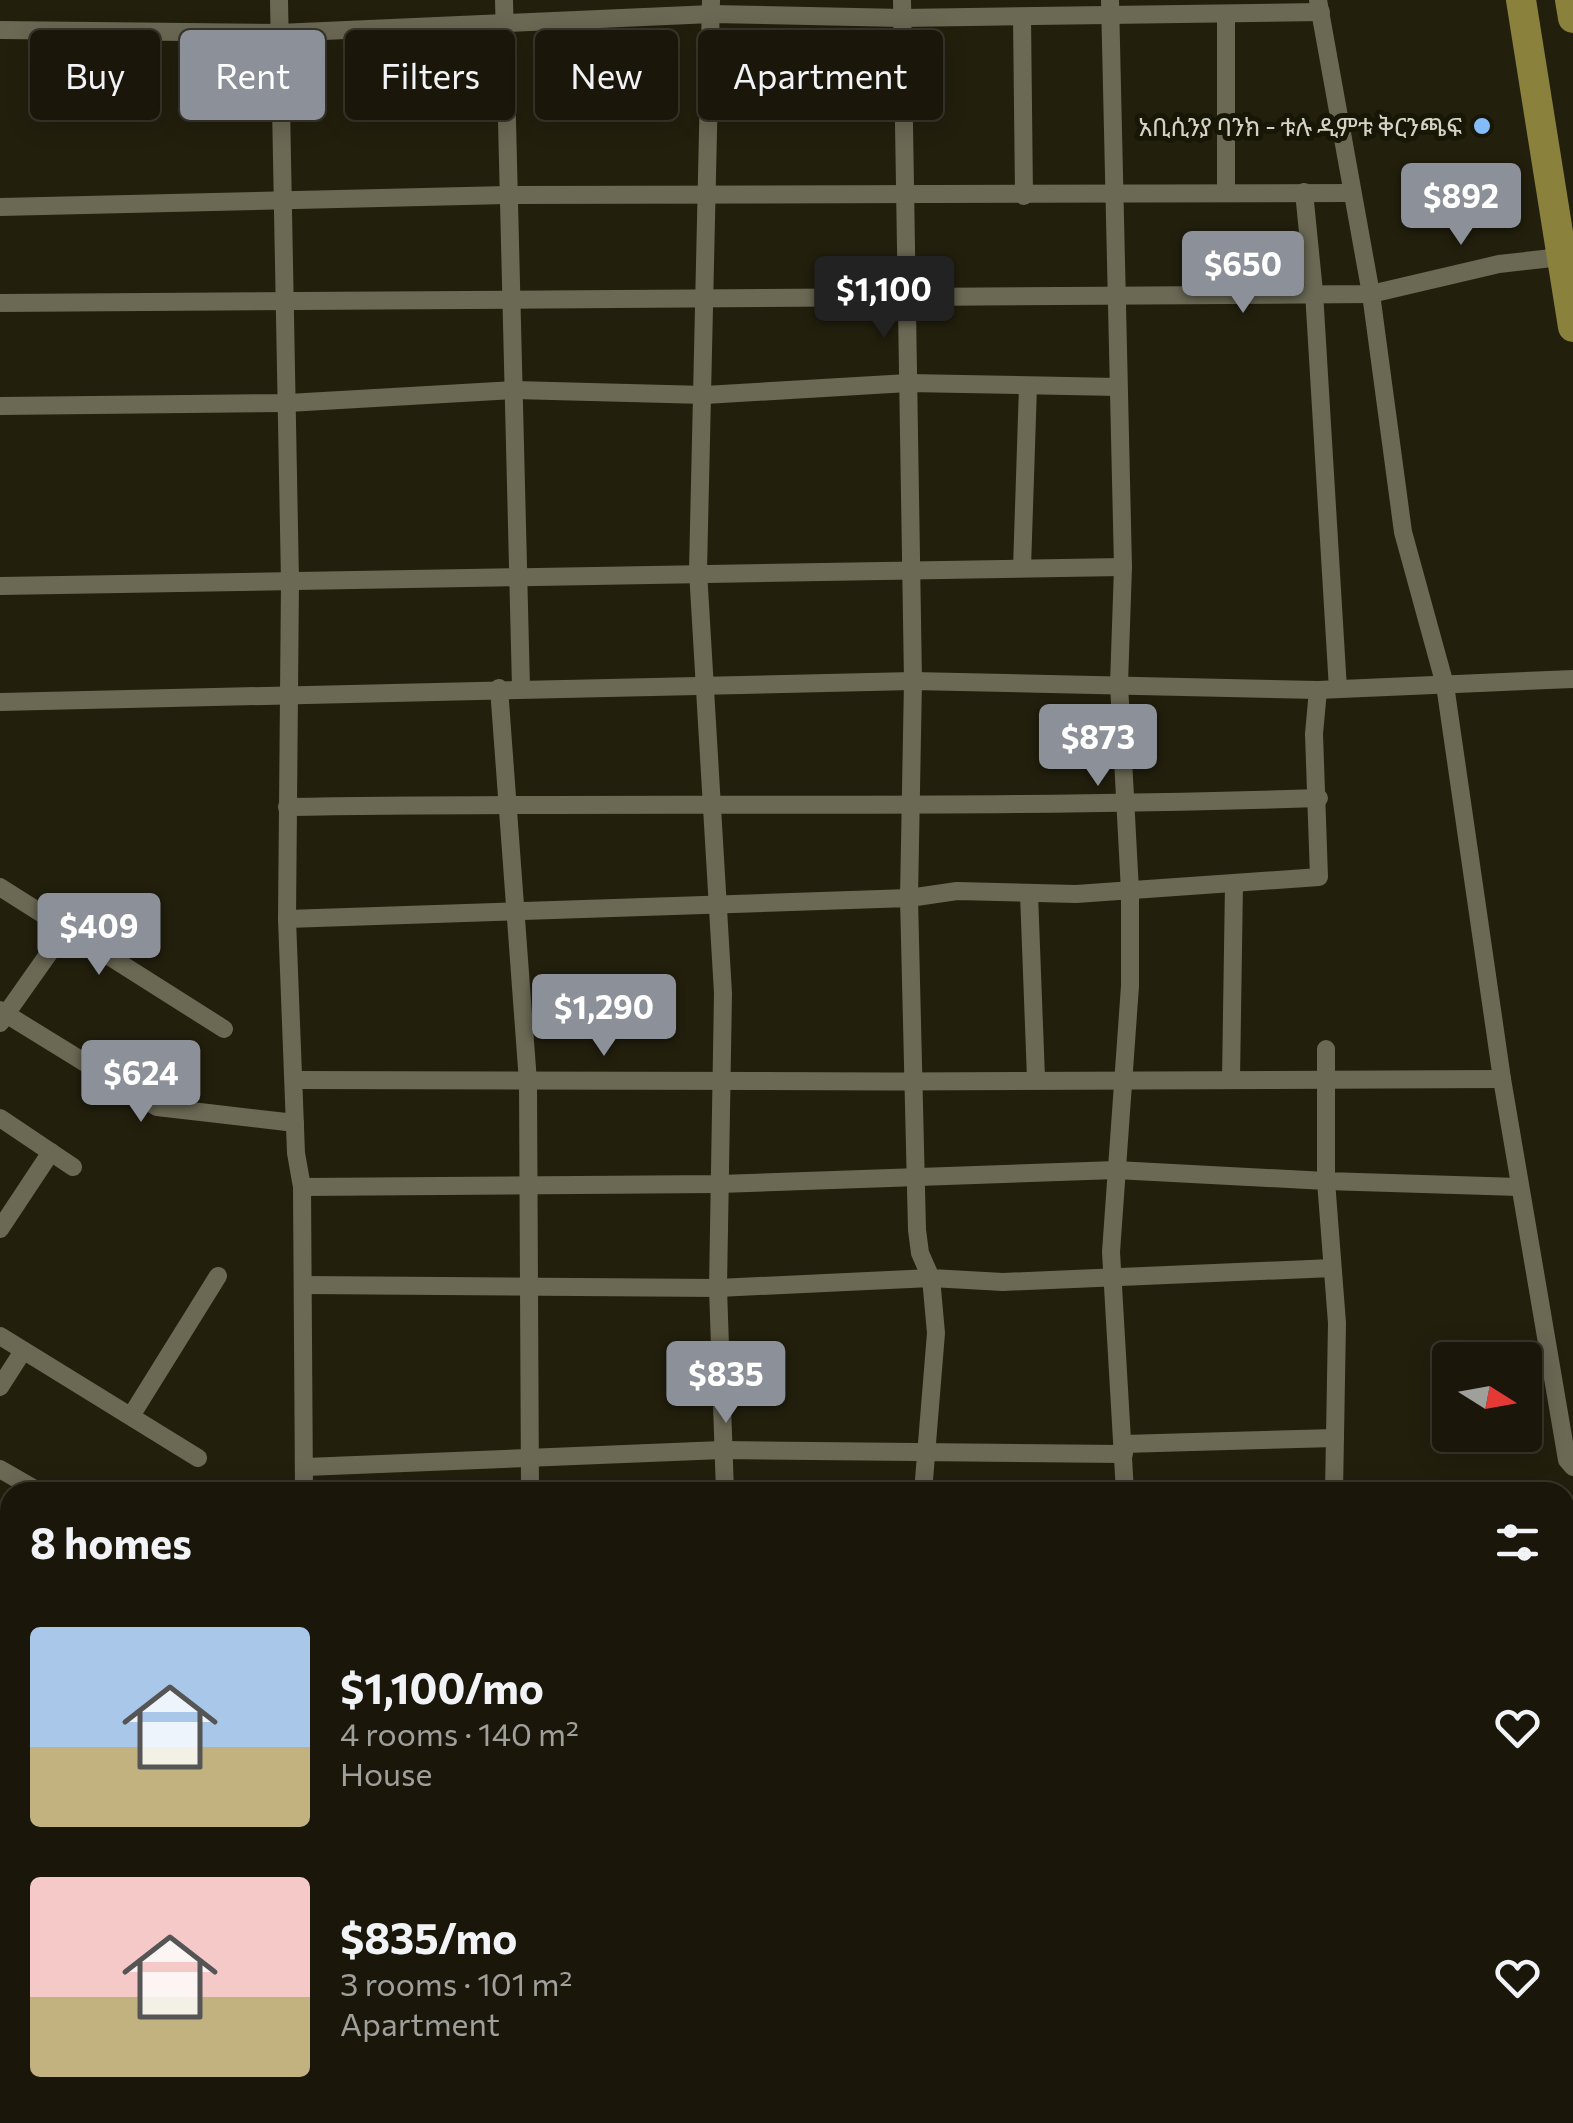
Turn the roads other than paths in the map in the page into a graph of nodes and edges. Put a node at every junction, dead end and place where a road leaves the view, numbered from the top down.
1 (279, 0) edge
2 (504, 0) edge
3 (1520, 0) edge
4 (1570, 0) edge
5 (1320, 6) edge
6 (712, 7) edge
7 (1110, 8) edge
8 (902, 9) edge
9 (1226, 14) junction
10 (1022, 17) junction
11 (1573, 18) edge
12 (505, 24) junction
13 (0, 30) edge
14 (279, 30) edge
15 (325, 31) edge
16 (180, 32) edge
17 (283, 120) edge
18 (1226, 191) junction
19 (1304, 192) junction
20 (708, 193) junction
21 (1351, 193) junction
22 (507, 194) junction
23 (1111, 195) junction
24 (1024, 196) junction
25 (286, 197) junction
26 (905, 197) junction
27 (0, 207) edge
28 (1561, 257) junction
29 (1314, 292) junction
30 (1115, 294) junction
31 (1372, 294) junction
32 (708, 296) junction
33 (906, 297) junction
34 (511, 298) junction
35 (284, 302) junction
36 (0, 303) edge
37 (1573, 328) edge
38 (908, 383) junction
39 (1028, 386) junction
40 (1118, 388) junction
41 (514, 390) junction
42 (704, 395) junction
43 (288, 403) junction
44 (0, 406) edge
45 (911, 568) junction
46 (1022, 568) junction
47 (1123, 568) junction
48 (698, 571) junction
49 (519, 577) junction
50 (290, 581) junction
51 (0, 586) edge
52 (1573, 679) edge
53 (913, 681) junction
54 (1119, 684) junction
55 (1445, 686) junction
56 (704, 687) junction
57 (499, 688) junction
58 (521, 688) junction
59 (1318, 690) junction
60 (1338, 690) junction
61 (291, 697) junction
62 (0, 702) edge
63 (1318, 798) junction
64 (510, 804) junction
65 (1123, 805) junction
66 (713, 806) junction
67 (287, 807) junction
68 (908, 808) junction
69 (1234, 884) junction
70 (0, 887) edge
71 (1130, 891) junction
72 (1029, 894) junction
73 (909, 898) junction
74 (718, 902) junction
75 (514, 912) junction
76 (287, 919) junction
77 (66, 929) junction
78 (2, 1016) edge
79 (224, 1029) dead end
80 (1326, 1049) dead end
81 (1036, 1078) junction
82 (1121, 1078) junction
83 (1231, 1079) junction
84 (1502, 1079) junction
85 (294, 1080) junction
86 (914, 1080) junction
87 (1326, 1080) junction
88 (528, 1082) junction
89 (722, 1084) junction
90 (0, 1118) edge
91 (295, 1123) junction
92 (51, 1152) junction
93 (73, 1167) dead end
94 (1116, 1170) junction
95 (919, 1178) junction
96 (1326, 1182) junction
97 (525, 1184) junction
98 (718, 1184) junction
99 (302, 1187) junction
100 (1520, 1187) junction
101 (0, 1229) edge
102 (1332, 1268) junction
103 (218, 1276) dead end
104 (1113, 1277) junction
105 (931, 1278) junction
106 (530, 1284) junction
107 (304, 1285) junction
108 (718, 1288) junction
109 (0, 1336) edge
110 (23, 1351) junction
111 (0, 1387) edge
112 (131, 1416) junction
113 (1335, 1438) junction
114 (1123, 1449) junction
115 (722, 1450) junction
116 (923, 1450) junction
117 (198, 1458) dead end
118 (530, 1458) junction
119 (306, 1467) junction
120 (1573, 1467) edge
121 (305, 1482) edge
122 (530, 1482) edge
123 (724, 1482) edge
124 (923, 1482) edge
125 (1124, 1482) edge
126 (1334, 1482) edge

1 - 14 street
2 - 12 street
3 - 28 main road
4 - 11 main road
5 - 9 street
5 - 21 street
6 - 8 street
6 - 12 street
6 - 20 street
7 - 9 street
7 - 10 street
7 - 23 street
8 - 10 street
8 - 26 street
9 - 18 street
10 - 24 street
12 - 15 street
12 - 22 street
13 - 16 street
17 - 25 street
18 - 19 street
18 - 23 street
19 - 21 street
19 - 29 street
20 - 22 street
20 - 26 street
20 - 32 street
21 - 31 street
22 - 25 street
22 - 34 street
23 - 24 street
23 - 30 street
24 - 26 street
25 - 27 street
25 - 35 street
26 - 33 street
28 - 31 street
28 - 37 main road
29 - 30 street
29 - 31 street
29 - 60 street
30 - 33 street
30 - 40 street
31 - 55 street
32 - 33 street
32 - 34 street
32 - 42 street
33 - 38 street
34 - 35 street
34 - 41 street
35 - 36 street
35 - 43 street
38 - 39 street
38 - 42 street
38 - 45 street
39 - 40 street
39 - 46 street
40 - 47 street
41 - 42 street
41 - 43 street
41 - 49 street
42 - 48 street
43 - 44 street
43 - 50 street
45 - 46 street
45 - 48 street
45 - 53 street
46 - 47 street
47 - 54 street
48 - 49 street
48 - 56 street
49 - 50 street
49 - 58 street
50 - 51 street
50 - 61 street
52 - 55 street
53 - 54 street
53 - 56 street
53 - 68 street
54 - 59 street
54 - 65 street
55 - 60 street
55 - 84 street
56 - 58 street
56 - 66 street
57 - 58 street
57 - 61 street
57 - 64 street
59 - 60 street
59 - 63 street
61 - 62 street
61 - 67 street
63 - 65 street
63 - 69 street
64 - 66 street
64 - 67 street
64 - 75 street
65 - 68 street
65 - 71 street
66 - 68 street
66 - 74 street
67 - 76 street
68 - 73 street
69 - 71 street
69 - 83 street
70 - 77 street
71 - 72 street
71 - 82 street
72 - 73 street
72 - 81 street
73 - 74 street
73 - 86 street
74 - 75 street
74 - 89 street
75 - 76 street
75 - 88 street
76 - 85 street
77 - 78 street
77 - 79 street
78 - 91 street
80 - 87 street
81 - 82 street
81 - 86 street
82 - 83 street
82 - 94 street
83 - 87 street
84 - 87 street
84 - 100 street
85 - 88 street
85 - 91 street
86 - 89 street
86 - 95 street
87 - 96 street
88 - 89 street
88 - 97 street
89 - 98 street
90 - 92 street
91 - 99 street
92 - 93 street
92 - 101 street
94 - 95 street
94 - 96 street
94 - 104 street
95 - 98 street
95 - 105 street
96 - 100 street
96 - 102 street
97 - 98 street
97 - 99 street
97 - 106 street
98 - 108 street
99 - 107 street
100 - 120 street
102 - 104 street
102 - 113 street
103 - 112 street
104 - 105 street
104 - 114 street
105 - 108 street
105 - 116 street
106 - 107 street
106 - 108 street
106 - 118 street
107 - 119 street
108 - 115 street
109 - 110 street
110 - 111 street
110 - 112 street
112 - 117 street
113 - 114 street
113 - 126 street
114 - 116 street
114 - 125 street
115 - 116 street
115 - 118 street
115 - 123 street
116 - 124 street
118 - 119 street
118 - 122 street
119 - 121 street

